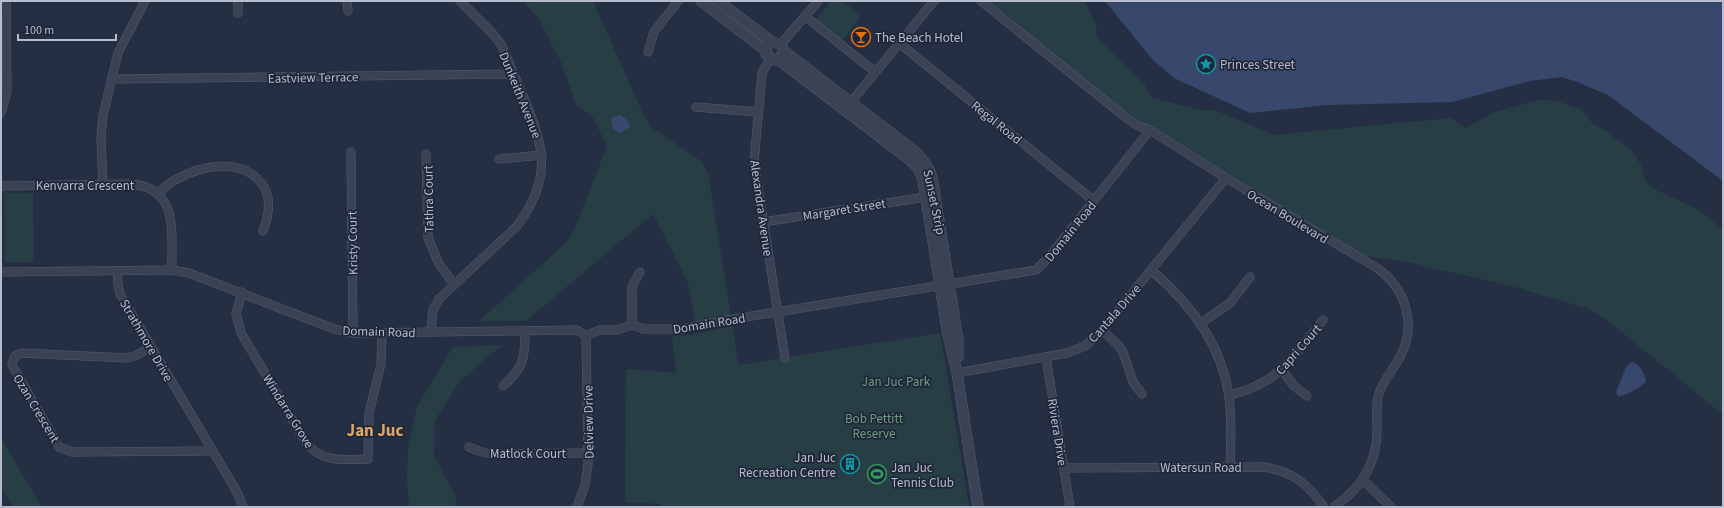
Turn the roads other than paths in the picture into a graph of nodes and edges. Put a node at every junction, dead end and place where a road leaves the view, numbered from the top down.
1 (6, 1) edge
2 (145, 1) edge
3 (238, 1) edge
4 (347, 1) edge
5 (460, 1) edge
6 (678, 1) edge
7 (701, 1) edge
8 (718, 1) edge
9 (818, 1) edge
10 (934, 1) edge
11 (981, 1) edge
12 (348, 11) dead end
13 (238, 13) dead end
14 (805, 16) junction
15 (899, 43) junction
16 (775, 51) junction
17 (648, 52) dead end
18 (875, 72) junction
19 (514, 74) junction
20 (112, 79) junction
21 (851, 102) junction
22 (696, 107) dead end
23 (758, 112) junction
24 (1, 113) edge
25 (1150, 130) junction
26 (350, 152) dead end
27 (426, 154) dead end
28 (542, 155) junction
29 (499, 159) dead end
30 (1226, 178) junction
31 (102, 184) junction
32 (1, 186) edge
33 (158, 193) junction
34 (926, 196) junction
35 (1094, 201) junction
36 (763, 222) junction
37 (264, 231) dead end
38 (117, 270) junction
39 (172, 270) junction
40 (1151, 270) junction
41 (1, 272) edge
42 (640, 272) dead end
43 (1250, 277) dead end
44 (454, 284) junction
45 (950, 284) junction
46 (939, 286) junction
47 (242, 292) junction
48 (778, 312) junction
49 (1323, 320) dead end
50 (1201, 323) junction
51 (632, 325) junction
52 (1102, 330) junction
53 (525, 331) junction
54 (431, 332) junction
55 (353, 333) junction
56 (382, 333) junction
57 (586, 336) junction
58 (151, 347) junction
59 (1046, 357) junction
60 (785, 358) dead end
61 (1282, 370) junction
62 (958, 373) junction
63 (503, 386) dead end
64 (1142, 394) dead end
65 (1229, 395) junction
66 (1307, 396) dead end
67 (470, 447) dead end
68 (212, 451) junction
69 (588, 453) junction
70 (1230, 467) junction
71 (1064, 468) junction
72 (1363, 480) junction
73 (243, 507) edge
74 (577, 507) edge
75 (978, 507) edge
76 (1070, 507) edge
77 (1324, 507) edge
78 (1334, 507) edge
79 (1391, 507) edge

1 - 24 street
2 - 20 street
3 - 13 street
4 - 12 street
5 - 19 street, Dunkeith Avenue
6 - 17 street
7 - 16 street, Sunset Strip
8 - 16 street, Sunset Strip
9 - 14 street, Alexandra Avenue
10 - 15 street
11 - 25 street, Ocean Boulevard
14 - 16 street, Alexandra Avenue
14 - 18 street
15 - 18 street
15 - 35 street, Regal Road
16 - 21 street, Sunset Strip
16 - 23 street, Alexandra Avenue
16 - 34 street, Sunset Strip
18 - 21 street
19 - 20 street, Eastview Terrace
19 - 28 street, Dunkeith Avenue
20 - 31 street
21 - 45 street, Sunset Strip
22 - 23 street
23 - 36 street, Alexandra Avenue
25 - 30 street, Ocean Boulevard
25 - 35 street, Domain Road
26 - 55 street, Kristy Court
27 - 44 street, Tathra Court
28 - 29 street
28 - 44 street, Dunkeith Avenue
30 - 40 street, Cantala Drive
30 - 72 street, Ocean Boulevard
31 - 32 street, Kenvarra Crescent
31 - 33 street, Kenvarra Crescent
33 - 37 street
33 - 39 street
34 - 36 street, Margaret Street
34 - 46 street, Sunset Strip
35 - 45 street, Domain Road
36 - 48 street, Alexandra Avenue
38 - 39 street, Domain Road
38 - 41 street
38 - 58 street, Strathmore Drive
39 - 47 street, Domain Road
40 - 50 street
40 - 52 street, Cantala Drive
42 - 51 street
43 - 50 street
44 - 54 street, Dunkeith Avenue
45 - 46 street, Domain Road
45 - 62 street, Sunset Strip
46 - 48 street, Domain Road
46 - 62 street, Sunset Strip
47 - 55 street, Domain Road
47 - 56 street, Windarra Grove
48 - 51 street, Domain Road
48 - 60 street, Alexandra Avenue
49 - 61 street, Capri Court
50 - 65 street
51 - 57 street, Domain Road
52 - 59 street, Cantala Drive
52 - 64 street
53 - 54 street, Domain Road
53 - 57 street, Domain Road
53 - 63 street
54 - 56 street, Domain Road
55 - 56 street, Domain Road
57 - 69 street, Delview Drive
58 - 68 street, Strathmore Drive
58 - 68 street, Ozan Crescent
59 - 62 street, Cantala Drive
59 - 71 street, Riviera Drive
61 - 65 street, Capri Court
61 - 66 street
62 - 75 street, Sunset Strip
65 - 70 street
67 - 69 street, Matlock Court
68 - 73 street, Strathmore Drive
69 - 74 street, Delview Drive
70 - 71 street, Watersun Road
70 - 77 street, Watersun Road
71 - 76 street, Riviera Drive
72 - 78 street, Ocean Boulevard
72 - 79 street

